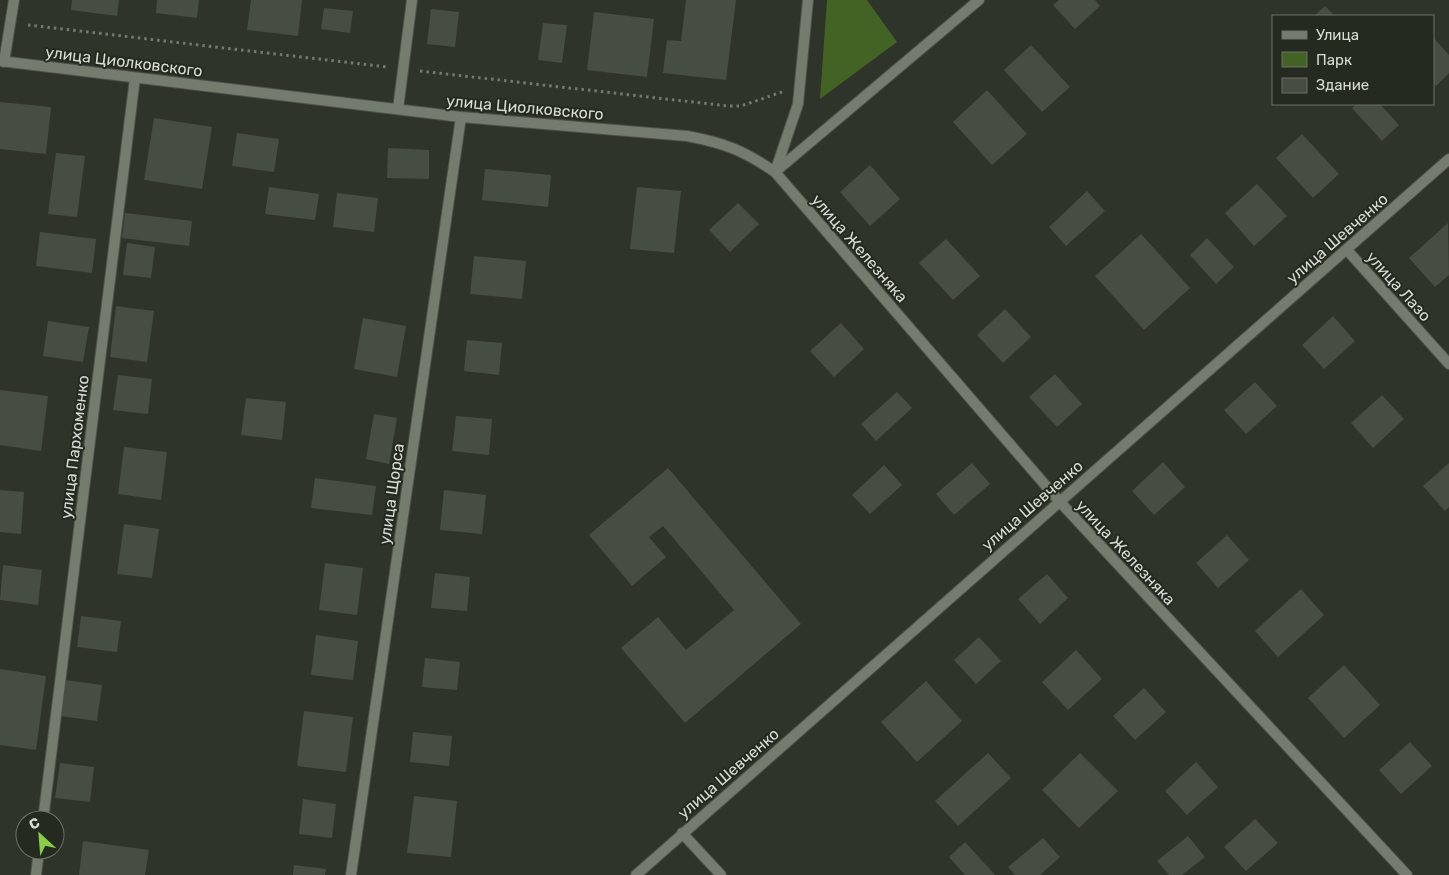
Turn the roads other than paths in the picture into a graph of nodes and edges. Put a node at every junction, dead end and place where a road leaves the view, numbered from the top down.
1 (14, 0) edge
2 (412, 0) edge
3 (808, 0) edge
4 (979, 0) edge
5 (2, 61) edge
6 (135, 78) junction
7 (398, 109) junction
8 (461, 117) junction
9 (1449, 159) edge
10 (775, 172) junction
11 (1347, 250) junction
12 (1449, 364) edge
13 (1059, 501) junction
14 (44, 810) edge
15 (682, 834) junction
16 (38, 860) edge
17 (36, 875) edge
18 (351, 875) edge
19 (636, 875) edge
20 (721, 875) edge
21 (1407, 875) edge

1 - 5 street
2 - 7 street
3 - 10 street
4 - 10 street
5 - 6 street, улица Циолковского
6 - 7 street, улица Циолковского
6 - 14 street, улица Пархоменко
7 - 8 street, улица Циолковского
8 - 10 street, улица Циолковского
8 - 18 street, улица Щорса
9 - 11 street, улица Шевченко
10 - 13 street, улица Железняка
11 - 12 street, улица Лазо
11 - 13 street, улица Шевченко
13 - 15 street, улица Шевченко
13 - 21 street, улица Железняка
15 - 19 street, улица Шевченко
15 - 20 street
16 - 17 street

